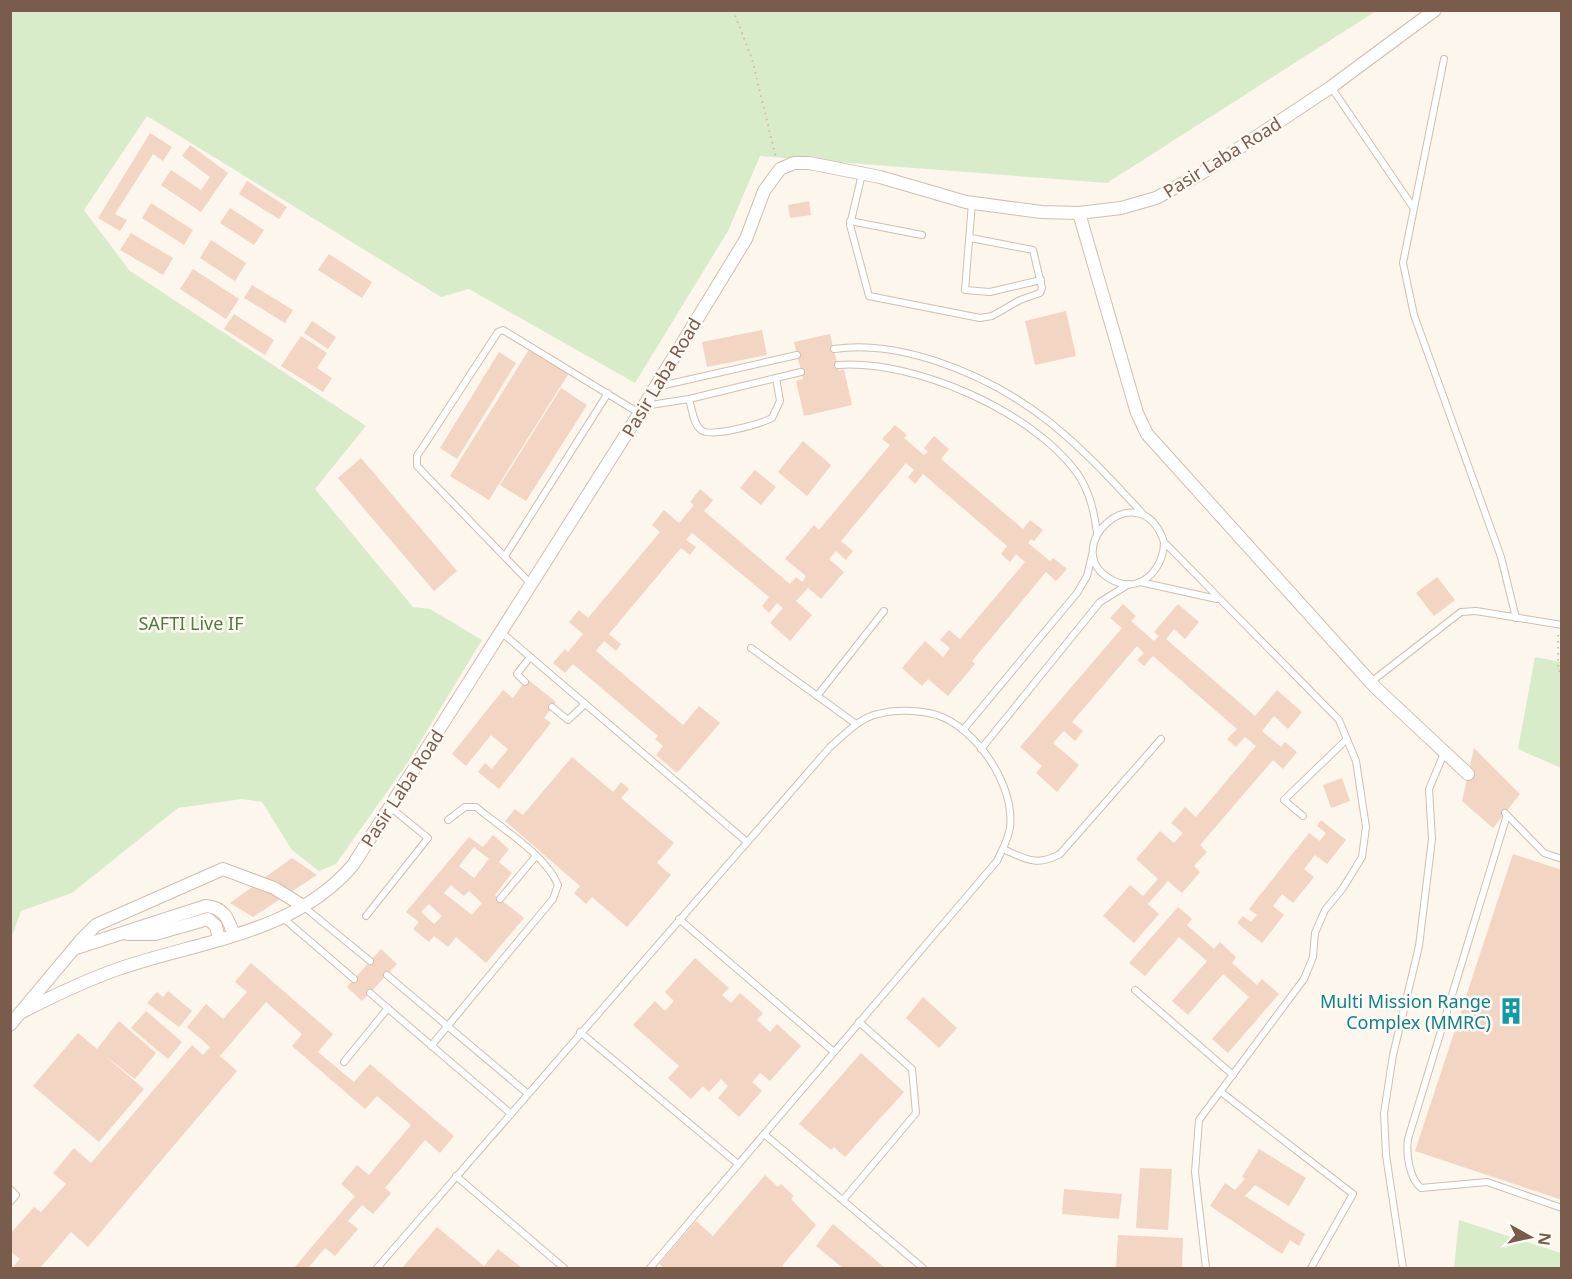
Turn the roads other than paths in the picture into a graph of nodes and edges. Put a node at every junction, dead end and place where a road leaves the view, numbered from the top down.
1 (1435, 10) edge
2 (1444, 59) dead end
3 (1331, 87) junction
4 (862, 174) junction
5 (972, 203) junction
6 (1413, 207) junction
7 (1079, 213) junction
8 (850, 221) junction
9 (922, 235) dead end
10 (971, 238) junction
11 (1041, 280) junction
12 (834, 349) dead end
13 (797, 355) dead end
14 (838, 365) dead end
15 (801, 372) dead end
16 (776, 378) junction
17 (653, 388) junction
18 (608, 393) junction
19 (689, 399) junction
20 (641, 410) junction
21 (1144, 516) junction
22 (1097, 534) junction
23 (1164, 542) junction
24 (1094, 549) junction
25 (505, 556) junction
26 (1140, 582) junction
27 (531, 584) junction
28 (1130, 584) junction
29 (1218, 599) junction
30 (884, 611) dead end
31 (1516, 618) junction
32 (1560, 625) edge
33 (501, 632) junction
34 (751, 648) dead end
35 (530, 657) junction
36 (525, 682) dead end
37 (1371, 682) junction
38 (817, 696) junction
39 (585, 704) junction
40 (552, 707) dead end
41 (856, 724) junction
42 (963, 730) junction
43 (1161, 739) dead end
44 (1347, 739) junction
45 (981, 750) junction
46 (1445, 750) junction
47 (1468, 774) dead end
48 (390, 806) junction
49 (1303, 816) dead end
50 (448, 819) dead end
51 (747, 842) junction
52 (1003, 849) junction
53 (536, 856) junction
54 (1562, 860) edge
55 (500, 899) dead end
56 (303, 906) junction
57 (366, 916) dead end
58 (282, 917) junction
59 (679, 919) junction
60 (114, 935) junction
61 (234, 935) junction
62 (219, 939) junction
63 (75, 948) junction
64 (370, 961) dead end
65 (387, 975) dead end
66 (354, 979) dead end
67 (1135, 990) dead end
68 (370, 993) dead end
69 (388, 1008) junction
70 (22, 1012) junction
71 (859, 1022) junction
72 (10, 1025) edge
73 (448, 1025) junction
74 (580, 1032) junction
75 (431, 1046) junction
76 (834, 1052) junction
77 (344, 1062) dead end
78 (1233, 1075) junction
79 (1221, 1092) junction
80 (527, 1093) junction
81 (510, 1113) junction
82 (764, 1134) junction
83 (738, 1164) junction
84 (456, 1176) junction
85 (10, 1189) edge
86 (843, 1200) junction
87 (10, 1202) edge
88 (1562, 1208) edge
89 (377, 1269) edge
90 (564, 1269) edge
91 (650, 1269) edge
92 (922, 1269) edge
93 (1206, 1269) edge
94 (1311, 1269) edge
95 (1403, 1269) edge

1 - 3 street, Pasir Laba Road
2 - 6 lane
3 - 6 lane
3 - 7 street, Pasir Laba Road
4 - 5 street, Pasir Laba Road
4 - 8 lane
4 - 17 street, Pasir Laba Road
5 - 7 street, Pasir Laba Road
5 - 10 lane
6 - 31 lane
7 - 37 street
8 - 9 lane
8 - 11 lane
10 - 11 lane
10 - 11 lane
12 - 21 lane
13 - 17 lane
14 - 22 lane
15 - 16 lane
16 - 19 lane
16 - 19 lane
17 - 20 street, Pasir Laba Road
18 - 20 lane
18 - 25 lane
18 - 25 lane
19 - 20 lane
20 - 27 street, Pasir Laba Road
21 - 22 lane
21 - 23 lane
22 - 24 lane
23 - 26 lane
23 - 29 lane
24 - 28 lane
24 - 42 lane
25 - 27 lane
26 - 28 lane
26 - 29 lane
27 - 33 street, Pasir Laba Road
28 - 45 lane
29 - 44 lane
30 - 38 lane
31 - 32 lane
31 - 37 lane
33 - 35 lane
33 - 48 street, Pasir Laba Road
34 - 38 lane
35 - 36 lane
35 - 39 lane
37 - 46 street
38 - 41 lane
39 - 40 lane
39 - 51 lane
41 - 42 lane
41 - 51 lane
42 - 45 lane
43 - 52 lane
44 - 49 lane
44 - 78 lane
45 - 52 lane
46 - 47 street
46 - 95 lane
48 - 56 street, Pasir Laba Road
48 - 57 lane
50 - 53 lane
51 - 59 lane
52 - 71 lane
53 - 55 lane
53 - 73 lane
54 - 88 lane
56 - 58 street, Pasir Laba Road
56 - 63 street
56 - 64 lane
58 - 61 street, Pasir Laba Road
58 - 66 lane
59 - 74 lane
59 - 76 lane
60 - 61 street
60 - 62 street
60 - 63 street
61 - 62 street, Pasir Laba Road
62 - 70 street, Pasir Laba Road
63 - 70 street
65 - 73 lane
67 - 78 lane
68 - 69 lane
69 - 75 lane
69 - 77 lane
70 - 72 street, Pasir Laba Road
71 - 76 lane
71 - 86 lane
73 - 75 lane
73 - 80 lane
74 - 80 lane
74 - 83 lane
75 - 81 lane
76 - 82 lane
78 - 79 lane
79 - 93 lane
79 - 94 lane
80 - 81 lane
81 - 84 lane
82 - 83 lane
82 - 86 lane
83 - 91 lane
84 - 89 lane
84 - 90 lane
85 - 87 lane
86 - 92 lane

